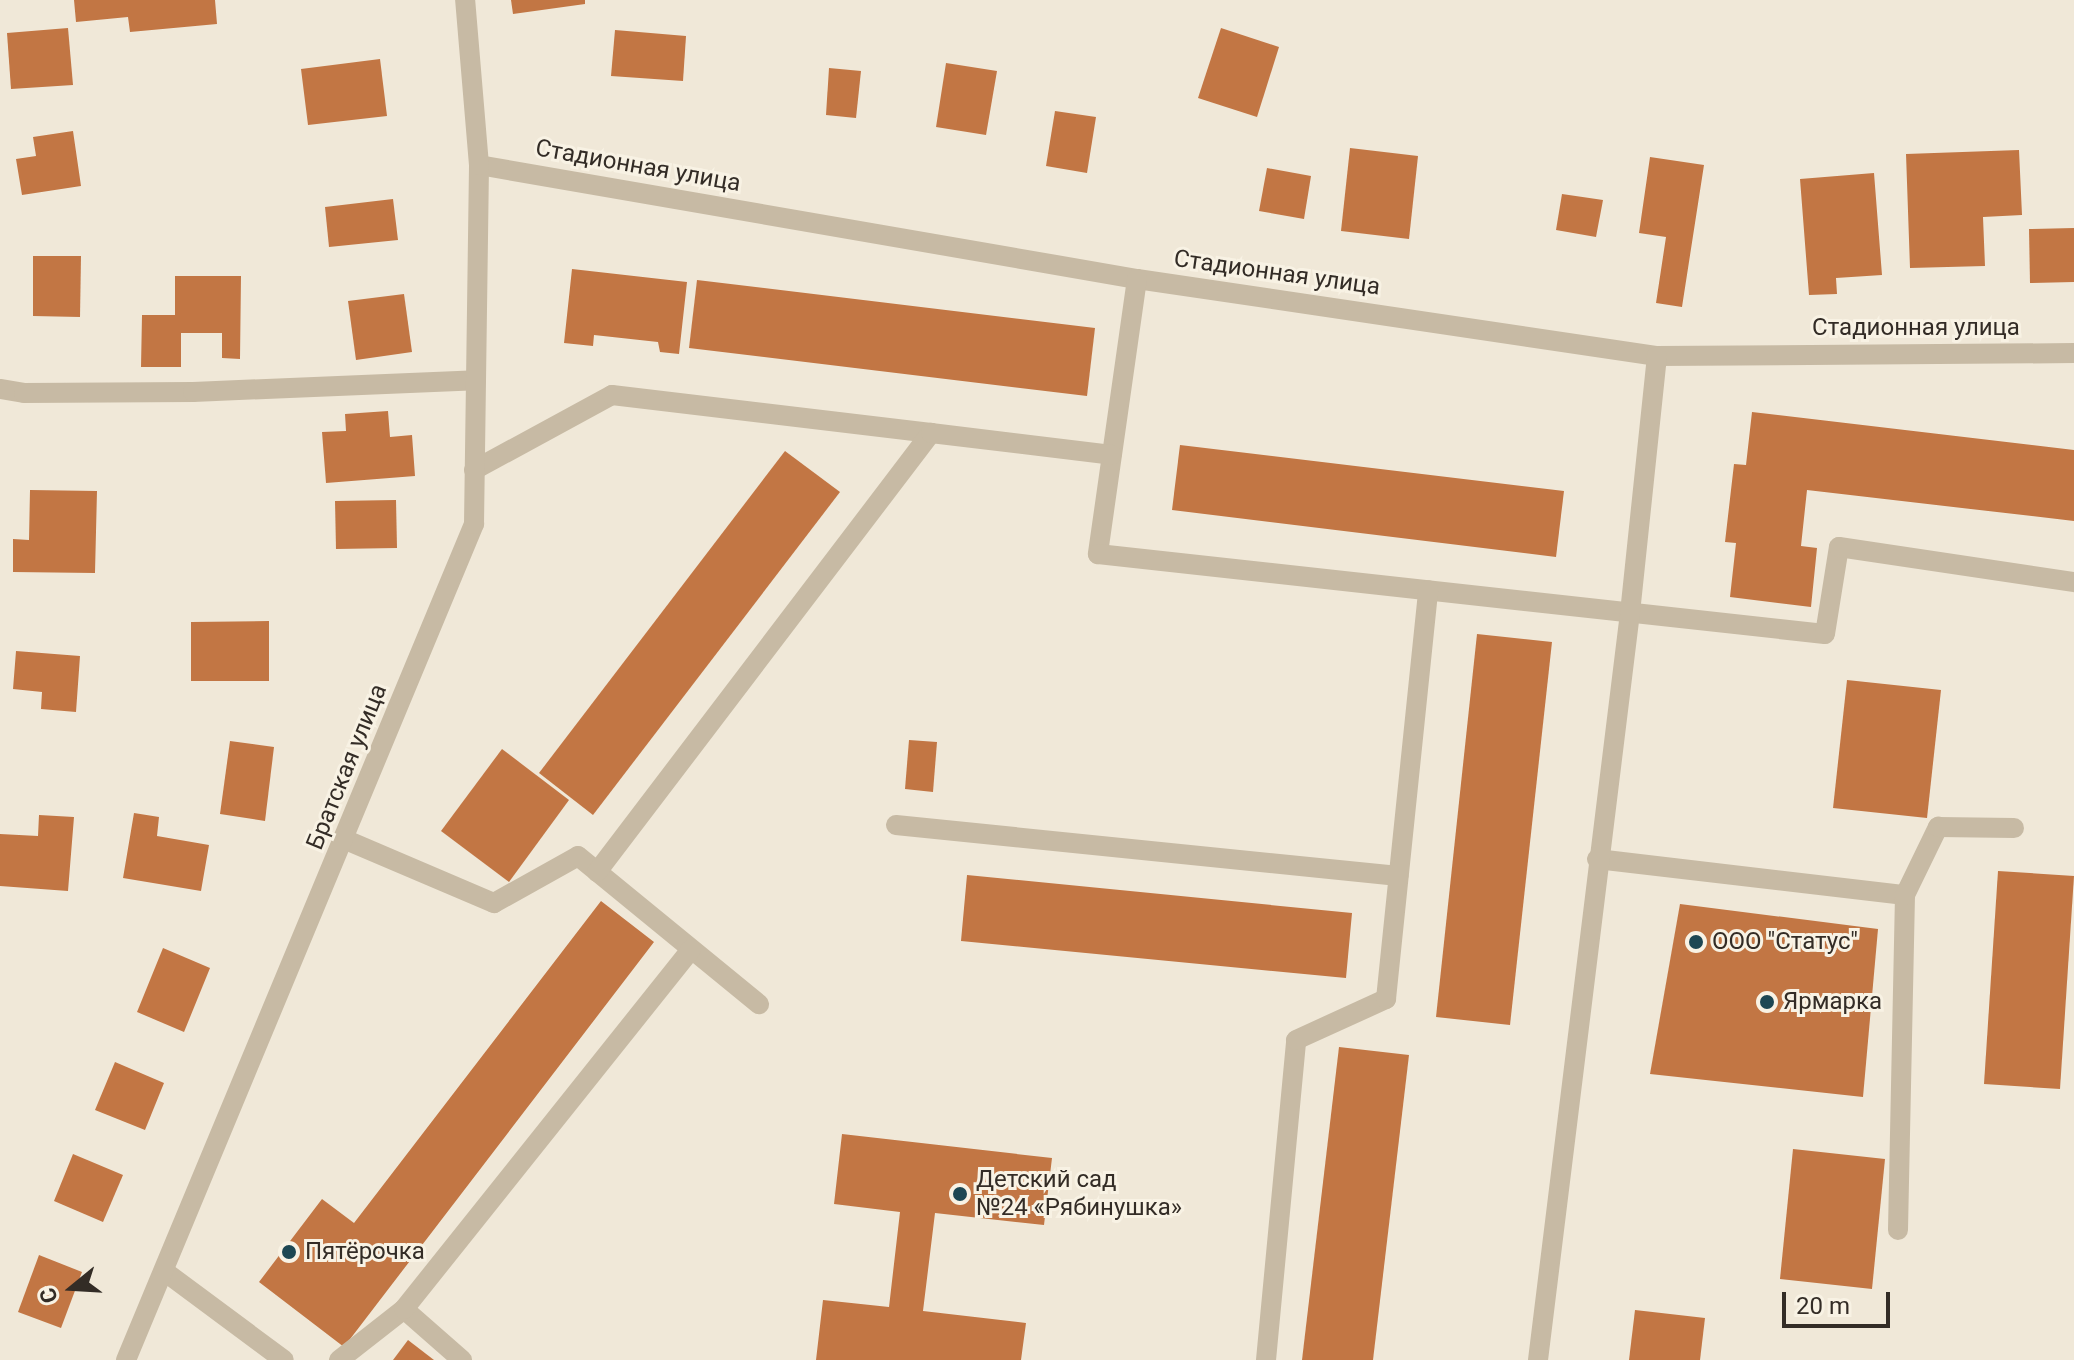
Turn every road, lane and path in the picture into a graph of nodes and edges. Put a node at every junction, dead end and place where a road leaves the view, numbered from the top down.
1 (465, 0) edge
2 (479, 165) junction
3 (1137, 279) junction
4 (2074, 353) edge
5 (1657, 356) junction
6 (476, 380) junction
7 (0, 389) edge
8 (931, 433) junction
9 (1112, 455) junction
10 (474, 470) junction
11 (2074, 582) edge
12 (1428, 590) junction
13 (1630, 613) junction
14 (896, 825) dead end
15 (2014, 828) dead end
16 (346, 840) junction
17 (1597, 859) junction
18 (597, 872) junction
19 (1398, 876) junction
20 (1905, 895) junction
21 (691, 949) junction
22 (759, 1004) dead end
23 (1898, 1230) dead end
24 (164, 1271) junction
25 (404, 1309) junction
26 (126, 1360) edge
27 (284, 1360) edge
28 (339, 1360) edge
29 (462, 1360) edge
30 (1266, 1360) edge
31 (1538, 1360) edge

1 - 2 street, Братская улица
2 - 3 street, Стадионная улица
2 - 6 street, Братская улица
3 - 5 street, Стадионная улица
3 - 9 street
4 - 5 street, Стадионная улица
5 - 13 street
6 - 7 street
6 - 10 street, Братская улица
8 - 9 street
8 - 10 street
8 - 18 street
9 - 12 street
10 - 16 street, Братская улица
11 - 13 street
12 - 13 street
12 - 19 street
13 - 17 street
14 - 19 street
15 - 20 street
16 - 18 street
16 - 24 street, Братская улица
17 - 20 street
17 - 31 street
18 - 21 street
19 - 30 street
20 - 23 street
21 - 22 street
21 - 25 street
24 - 26 street, Братская улица
24 - 27 street
25 - 28 street
25 - 29 street

